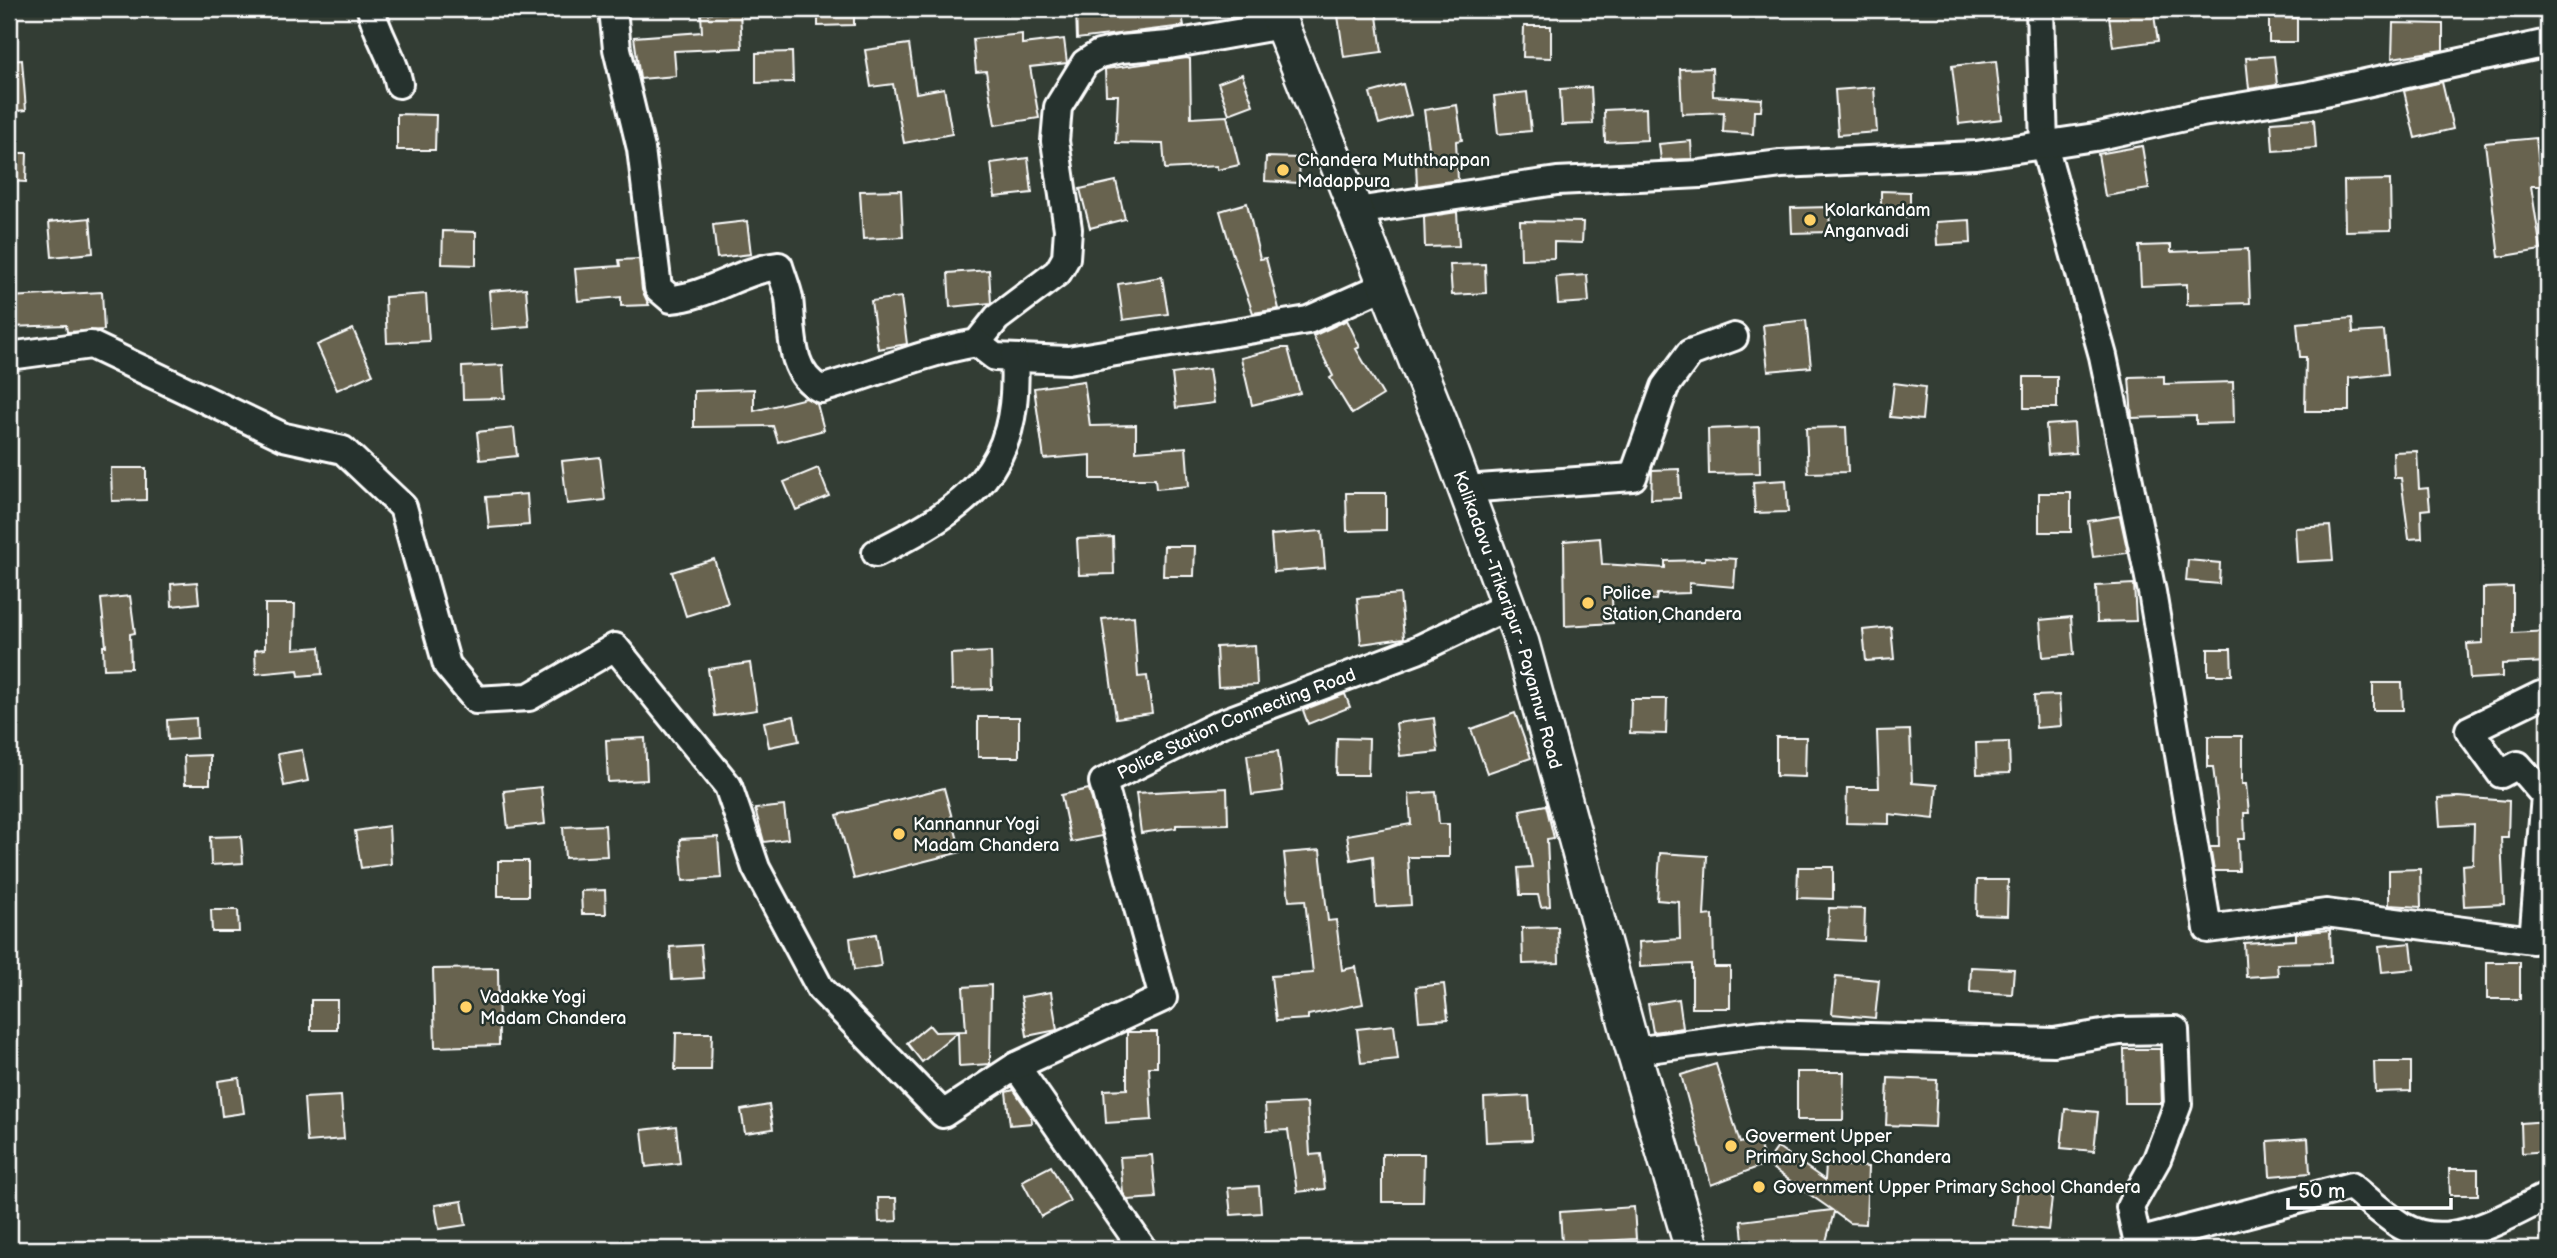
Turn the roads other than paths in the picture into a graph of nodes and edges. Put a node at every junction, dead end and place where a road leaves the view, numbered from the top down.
1 (371, 9) edge
2 (613, 9) edge
3 (2040, 9) edge
4 (1278, 17) edge
5 (2548, 43) edge
6 (399, 84) dead end
7 (2044, 145) junction
8 (1356, 211) junction
9 (1386, 285) junction
10 (1734, 338) dead end
11 (977, 342) junction
12 (9, 356) edge
13 (1014, 358) junction
14 (1465, 489) junction
15 (876, 553) dead end
16 (1508, 606) junction
17 (2541, 695) dead end
18 (1633, 1051) junction
19 (1016, 1066) junction
20 (2548, 1196) edge
21 (2139, 1246) edge
22 (1143, 1249) edge
23 (1692, 1249) edge

1 - 6 street
2 - 11 street
3 - 7 street
4 - 8 main road, Kalikadavu -Trikaripur - Payannur Road
4 - 11 street
5 - 7 street
7 - 8 street
7 - 17 street
8 - 9 main road, Kalikadavu -Trikaripur - Payannur Road
9 - 13 street
9 - 14 main road, Kalikadavu -Trikaripur - Payannur Road
10 - 14 street
11 - 13 street
12 - 19 street
13 - 15 street
14 - 16 main road, Kalikadavu -Trikaripur - Payannur Road
16 - 18 main road, Kalikadavu -Trikaripur - Payannur Road
16 - 19 street, Police Station Connecting Road
18 - 21 street
18 - 23 main road, Kalikadavu -Trikaripur - Payannur Road
19 - 22 street
20 - 21 street

